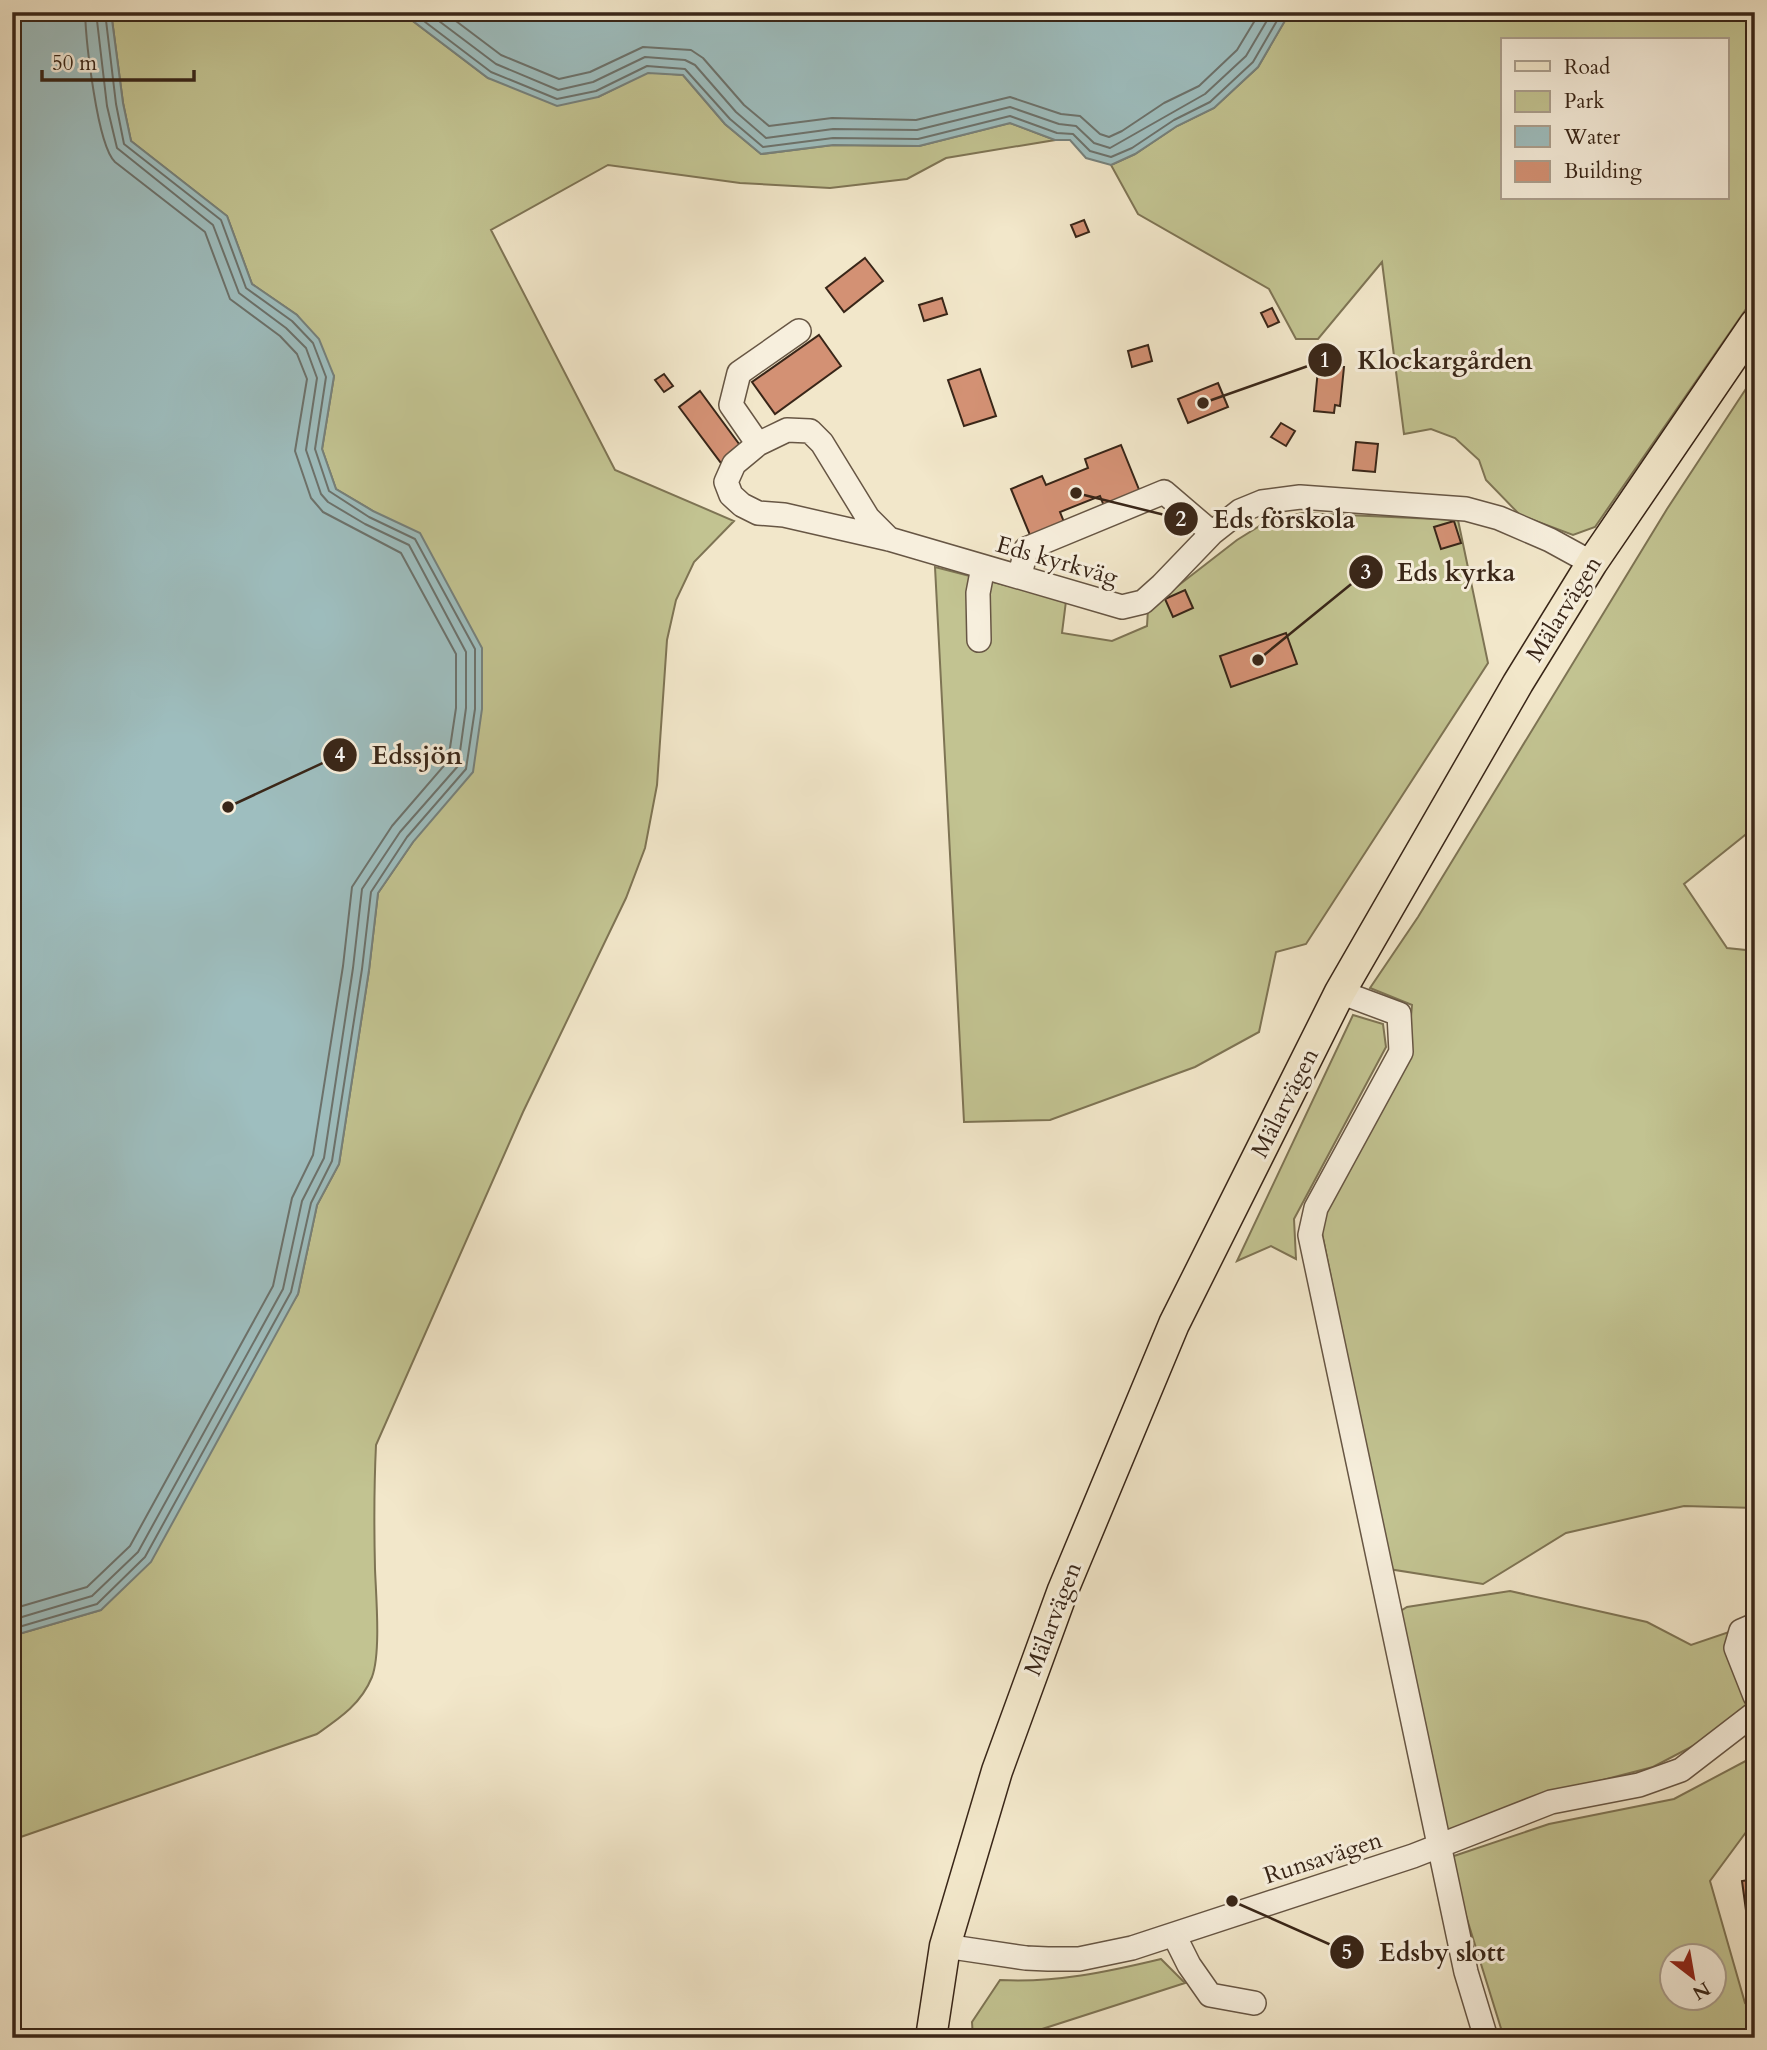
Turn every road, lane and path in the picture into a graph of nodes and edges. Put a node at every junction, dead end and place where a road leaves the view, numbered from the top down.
1 (1755, 324) edge
2 (799, 331) dead end
3 (758, 444) junction
4 (1212, 533) junction
5 (888, 539) junction
6 (1592, 562) junction
7 (984, 567) junction
8 (1020, 576) junction
9 (979, 640) dead end
10 (1340, 992) junction
11 (1755, 1625) edge
12 (1755, 1696) edge
13 (1755, 1713) edge
14 (1439, 1844) junction
15 (1174, 1936) junction
16 (945, 1946) junction
17 (1254, 2003) dead end
18 (931, 2038) edge
19 (1486, 2038) edge

1 - 6 main road, Mälarvägen
2 - 3 street
3 - 5 street
3 - 5 street, Eds kyrkväg
4 - 6 street, Eds kyrkväg
4 - 8 street, Eds kyrkväg
4 - 8 street
5 - 7 street, Eds kyrkväg
6 - 10 main road, Mälarvägen
7 - 8 street, Eds kyrkväg
7 - 9 street
10 - 14 street
10 - 16 main road, Mälarvägen
11 - 12 street
13 - 14 street, Runsavägen
14 - 15 street, Runsavägen
14 - 19 street
15 - 16 street, Runsavägen
15 - 17 street
16 - 18 main road, Mälarvägen

